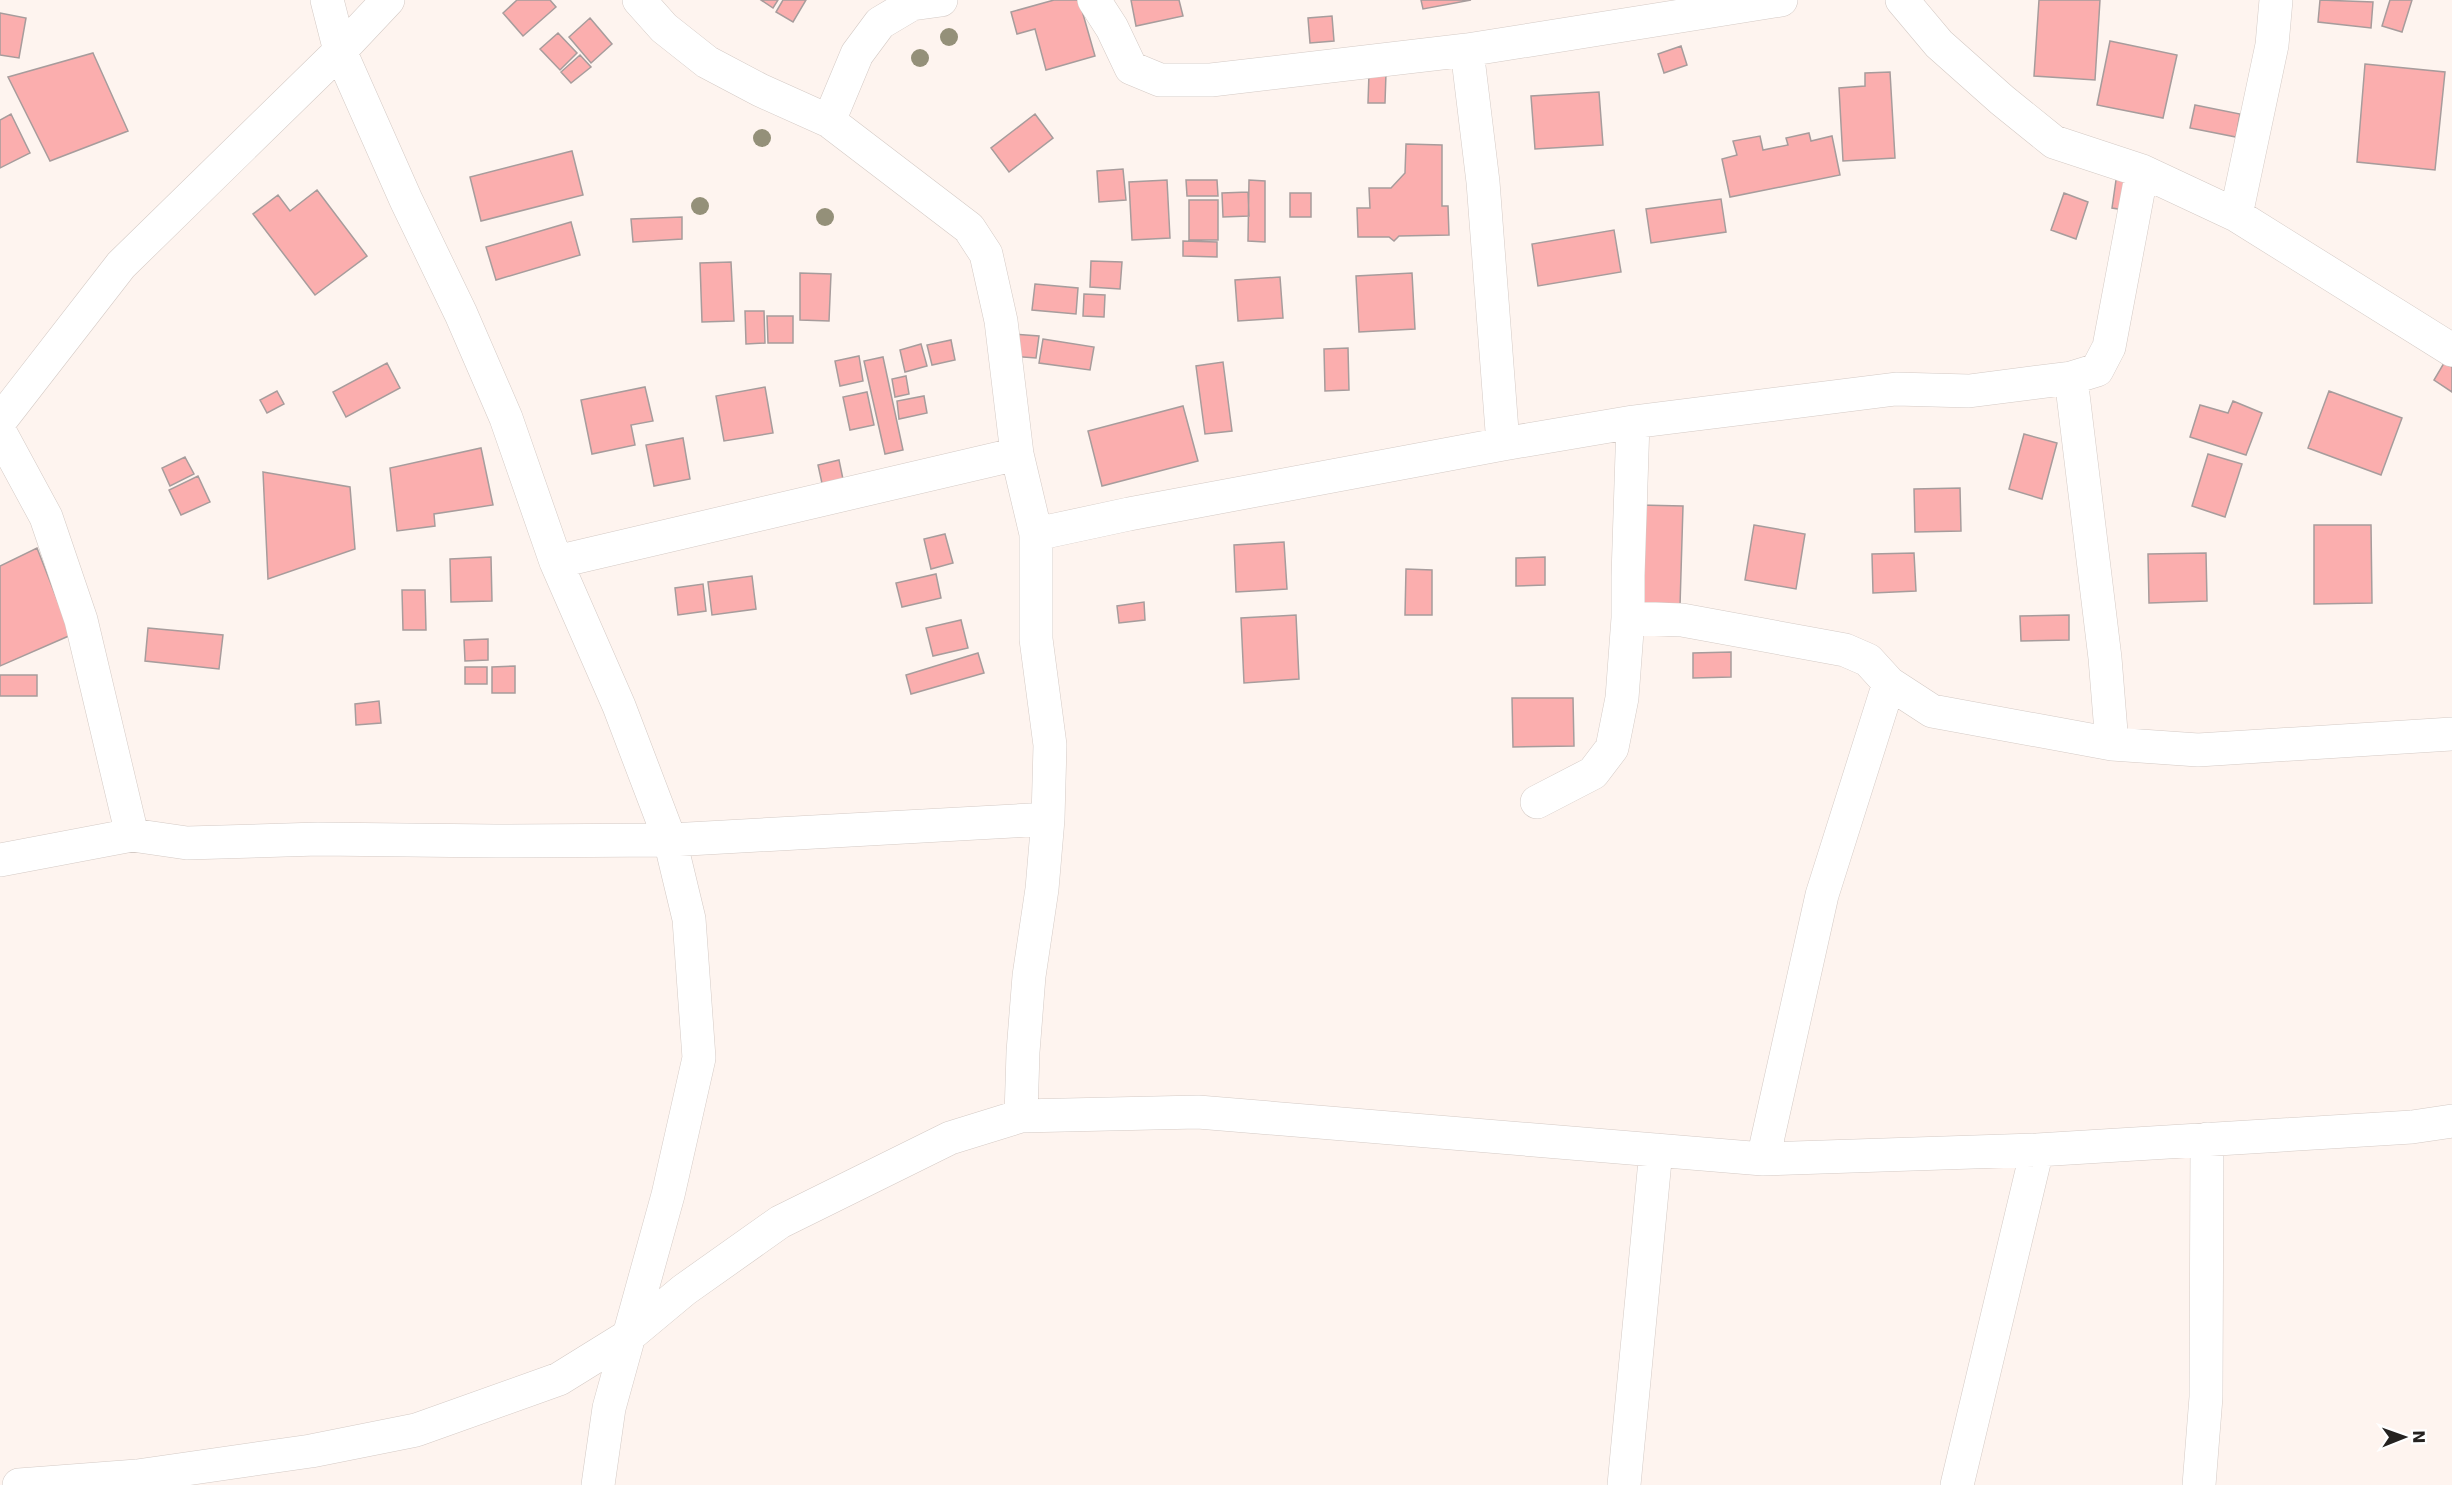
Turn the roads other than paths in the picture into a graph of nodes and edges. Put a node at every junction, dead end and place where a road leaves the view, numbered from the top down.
1 (327, 0) edge
2 (388, 0) edge
3 (639, 0) edge
4 (940, 0) edge
5 (1094, 0) edge
6 (1781, 0) edge
7 (1902, 0) edge
8 (2276, 0) edge
9 (340, 51) junction
10 (1467, 51) junction
11 (829, 122) junction
12 (2142, 171) junction
13 (2236, 215) junction
14 (2452, 350) edge
15 (2071, 378) junction
16 (0, 421) edge
17 (1633, 422) junction
18 (0, 432) edge
19 (1503, 444) junction
20 (1017, 454) junction
21 (1036, 534) junction
22 (556, 562) junction
23 (1628, 618) junction
24 (1889, 683) junction
25 (2452, 734) edge
26 (2112, 744) junction
27 (1537, 802) dead end
28 (1048, 819) junction
29 (132, 835) junction
30 (670, 840) junction
31 (0, 860) edge
32 (1020, 1116) junction
33 (2452, 1121) edge
34 (2207, 1139) junction
35 (1656, 1150) junction
36 (2037, 1150) junction
37 (1764, 1160) junction
38 (630, 1335) junction
39 (19, 1485) edge
40 (598, 1485) edge
41 (1624, 1485) edge
42 (1957, 1485) edge
43 (2199, 1485) edge

1 - 9 street
2 - 9 street
3 - 11 street
4 - 11 street
5 - 10 street
6 - 10 street
7 - 12 street
8 - 13 street
9 - 16 street
9 - 22 street
10 - 19 street
11 - 20 street
12 - 13 street
12 - 15 street
13 - 14 street
15 - 17 street
15 - 26 street
17 - 19 street
17 - 23 street
18 - 29 street
19 - 21 street
20 - 21 street
20 - 22 street
21 - 28 street
22 - 30 street
23 - 24 street
23 - 27 street
24 - 26 street
24 - 37 street
25 - 26 street
28 - 30 street
28 - 32 street
29 - 30 street
29 - 31 street
30 - 38 street
32 - 35 street
32 - 38 street
33 - 34 street
34 - 36 street
34 - 43 street
35 - 37 street
35 - 41 street
36 - 37 street
36 - 42 street
38 - 39 street
38 - 40 street

